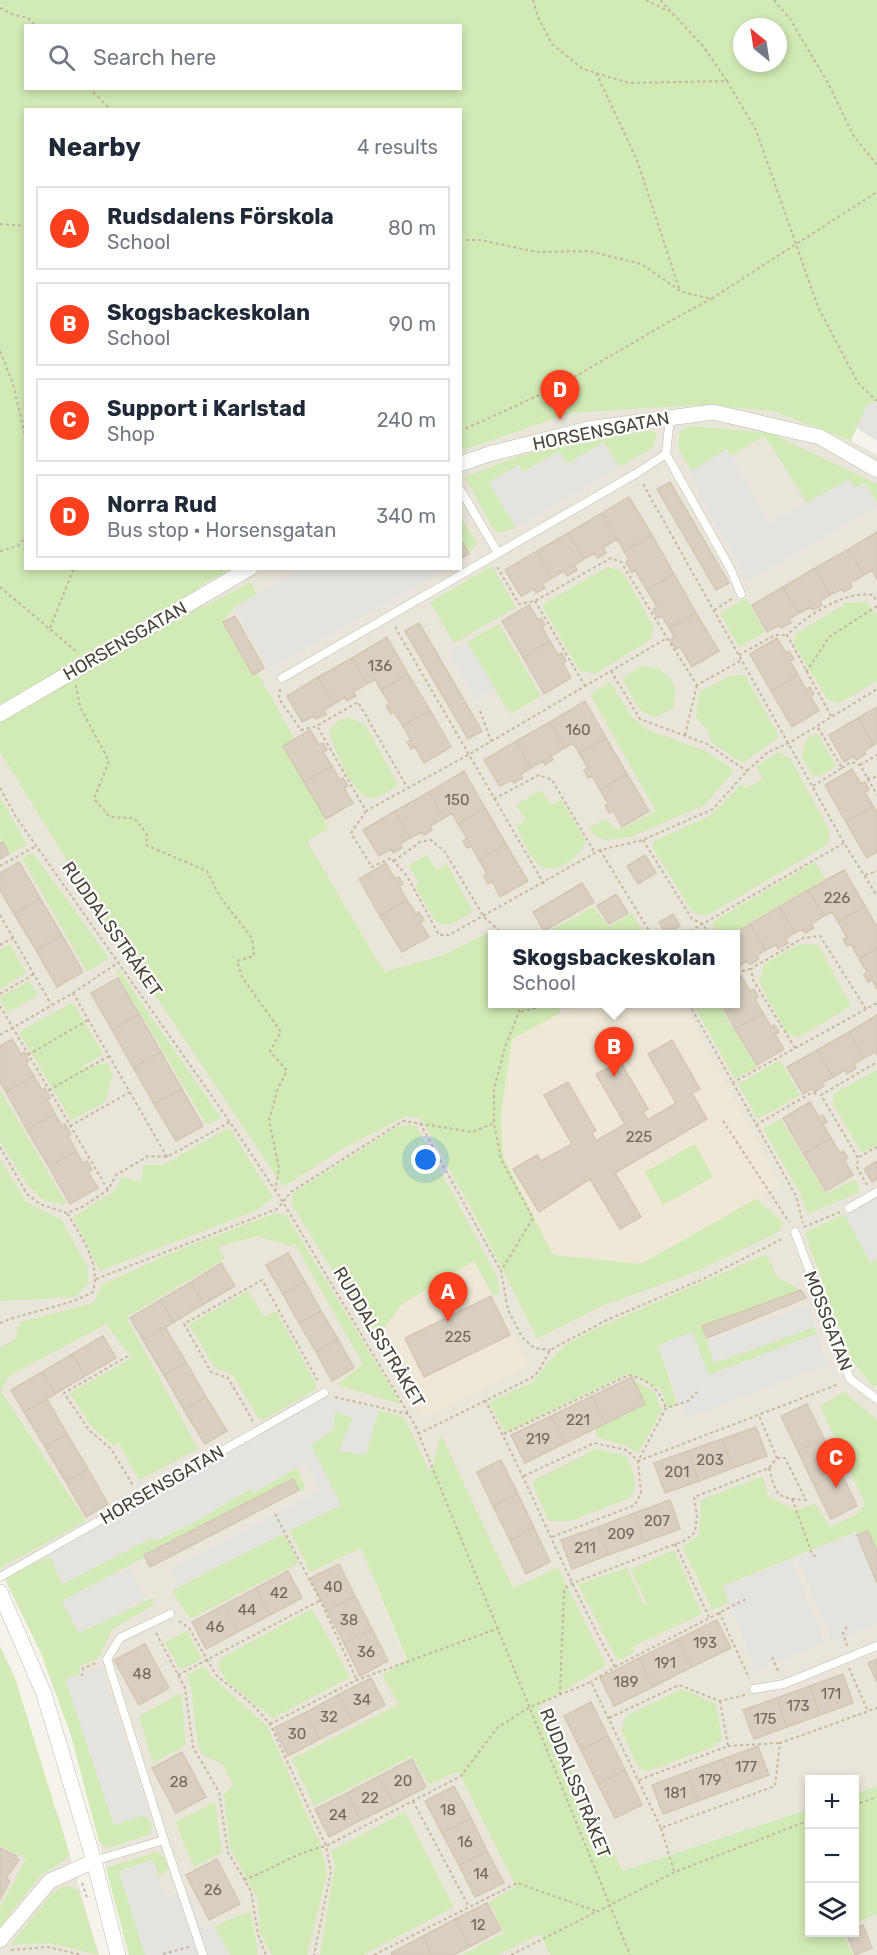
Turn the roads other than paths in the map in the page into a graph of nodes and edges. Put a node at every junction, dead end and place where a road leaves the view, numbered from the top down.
1 (670, 417) junction
2 (666, 454) junction
3 (462, 463) edge
4 (877, 470) edge
5 (462, 493) edge
6 (494, 555) junction
7 (247, 570) edge
8 (741, 594) road end
9 (282, 678) road end
10 (0, 714) edge
11 (875, 1193) edge
12 (849, 1208) road end
13 (795, 1232) road end
14 (324, 1393) road end
15 (877, 1399) edge
16 (0, 1577) edge
17 (0, 1592) edge
18 (170, 1614) road end
19 (877, 1646) edge
20 (754, 1689) road end
21 (164, 1840) junction
22 (94, 1861) junction
23 (2, 1945) edge
24 (118, 1955) edge
25 (203, 1955) edge

1 - 2 lane
1 - 3 street, HORSENSGATAN
1 - 4 street, HORSENSGATAN
2 - 6 lane
2 - 8 lane
5 - 6 lane
6 - 9 lane
7 - 10 street, HORSENSGATAN
11 - 12 lane
13 - 15 lane, MOSSGATAN
14 - 16 lane, HORSENSGATAN
17 - 22 street
18 - 21 lane
19 - 20 lane
21 - 22 lane
21 - 25 lane
22 - 23 street
22 - 24 street

